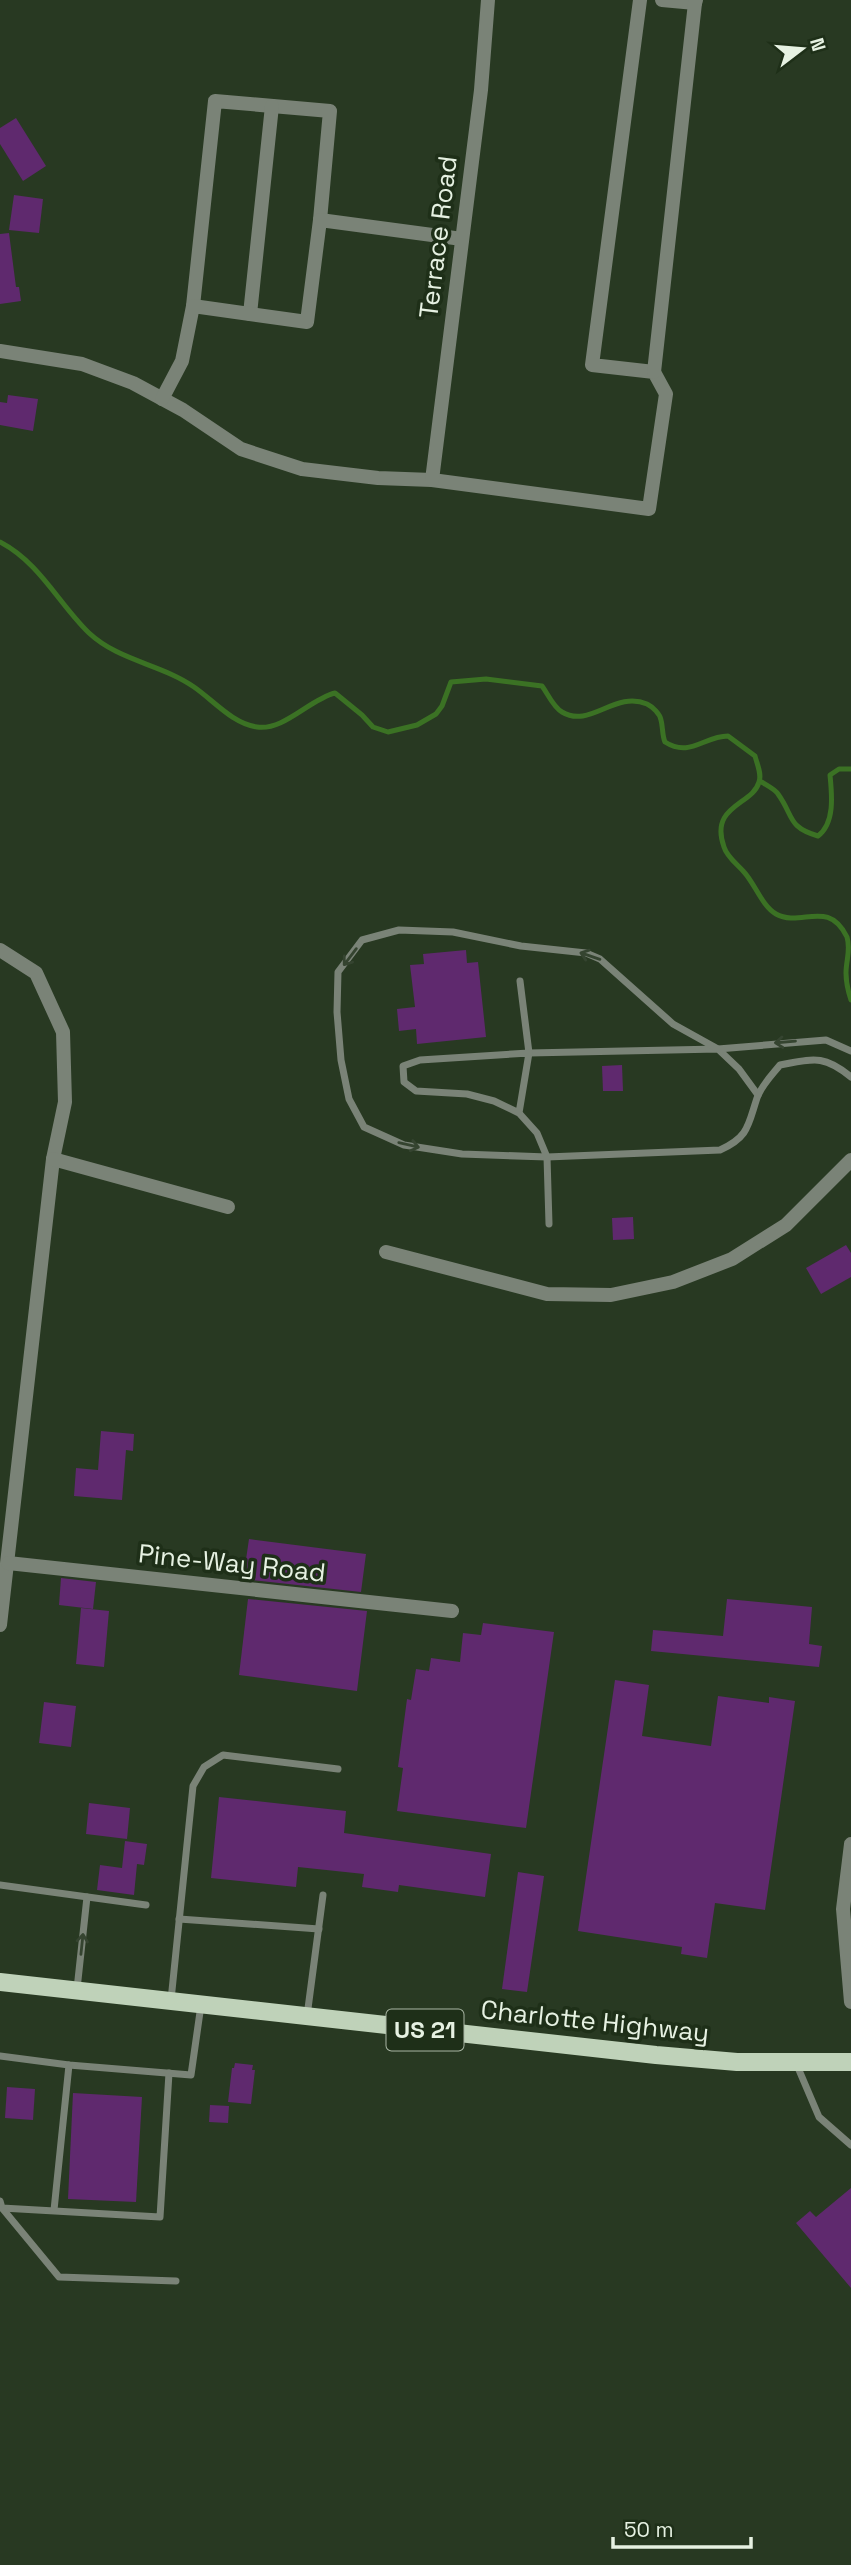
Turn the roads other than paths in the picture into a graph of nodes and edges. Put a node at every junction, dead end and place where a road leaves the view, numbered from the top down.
1 (488, 0) edge
2 (640, 0) edge
3 (662, 0) edge
4 (696, 2) edge
5 (272, 106) junction
6 (320, 220) junction
7 (462, 239) junction
8 (193, 306) junction
9 (250, 314) junction
10 (0, 351) edge
11 (654, 372) junction
12 (162, 399) junction
13 (432, 480) junction
14 (0, 950) edge
15 (520, 981) dead end
16 (718, 1049) junction
17 (851, 1051) edge
18 (529, 1053) junction
19 (851, 1077) edge
20 (758, 1096) junction
21 (519, 1113) junction
22 (547, 1157) junction
23 (52, 1159) junction
24 (851, 1160) edge
25 (228, 1207) dead end
26 (549, 1224) dead end
27 (386, 1252) dead end
28 (8, 1563) junction
29 (452, 1611) dead end
30 (0, 1625) edge
31 (338, 1769) dead end
32 (851, 1844) edge
33 (0, 1885) edge
34 (323, 1895) dead end
35 (87, 1897) junction
36 (146, 1905) dead end
37 (178, 1919) junction
38 (318, 1929) junction
39 (0, 1982) edge
40 (77, 1990) junction
41 (171, 2001) junction
42 (851, 2001) edge
43 (201, 2004) junction
44 (307, 2017) junction
45 (0, 2056) edge
46 (851, 2062) edge
47 (796, 2063) junction
48 (69, 2066) junction
49 (169, 2073) junction
50 (851, 2145) edge
51 (1, 2204) edge
52 (54, 2210) junction
53 (176, 2281) dead end

1 - 7 street, Terrace Road
2 - 11 street
3 - 4 street
4 - 11 street
5 - 6 street
5 - 8 street
5 - 9 street
6 - 7 street
6 - 9 street
7 - 13 street, Terrace Road
8 - 9 street
8 - 12 street
10 - 12 street
11 - 13 street
12 - 13 street
14 - 23 street
15 - 18 lane
17 -> 16 lane
16 - 18 lane
16 - 20 lane
16 -> 22 lane
18 - 21 lane
18 - 21 lane
19 - 20 lane
20 - 22 lane
21 - 22 lane
22 - 26 lane
23 - 25 street
23 - 28 street
24 - 27 street
28 - 29 street, Pine-Way Road
28 - 30 street
31 - 37 lane
32 - 42 street
33 - 35 lane
34 - 38 lane
35 - 36 lane
40 -> 35 lane
37 - 38 lane
37 - 41 lane
38 - 44 lane
39 - 40 main road, Charlotte Highway / US 21
40 - 41 main road, Charlotte Highway / US 21
41 - 43 main road, Charlotte Highway / US 21
43 - 44 main road, Charlotte Highway / US 21
43 - 49 lane
44 - 47 main road, Charlotte Highway / US 21
45 - 48 lane
46 - 47 main road, Charlotte Highway / US 21
47 - 50 lane
48 - 49 lane
48 - 52 lane
49 - 52 lane
51 - 52 lane
51 - 53 lane

